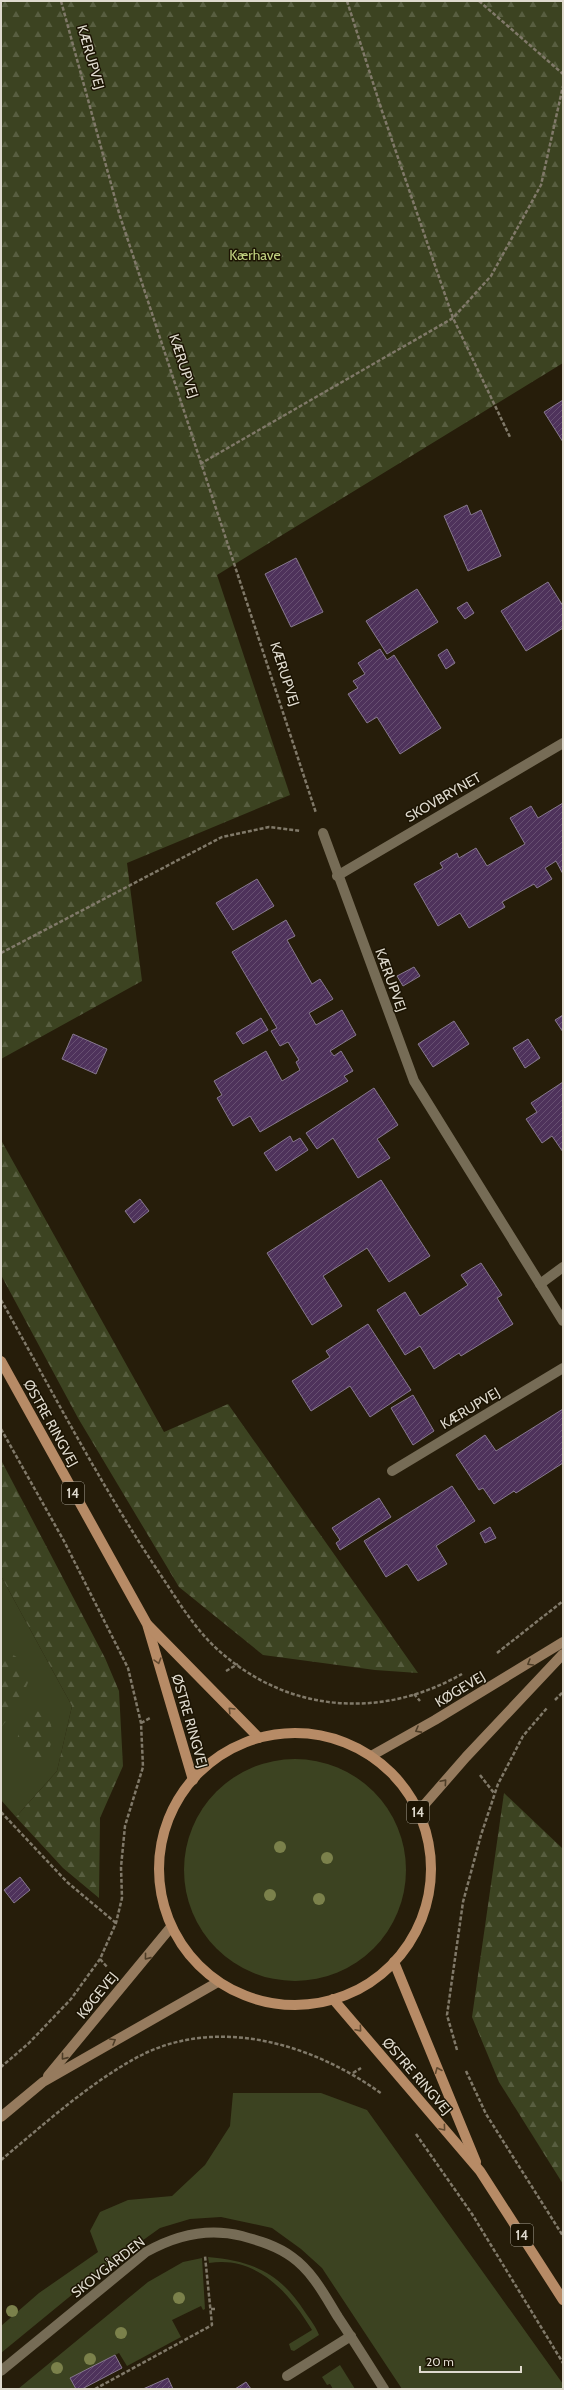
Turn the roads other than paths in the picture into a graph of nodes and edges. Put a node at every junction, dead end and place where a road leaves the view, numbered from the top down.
1 (563, 743) edge
2 (323, 833) road end
3 (337, 876) junction
4 (563, 1267) edge
5 (540, 1284) junction
6 (563, 1321) edge
7 (1, 1361) edge
8 (563, 1368) edge
9 (392, 1471) dead end
10 (147, 1624) junction
11 (563, 1642) edge
12 (563, 1654) edge
13 (259, 1738) junction
14 (371, 1756) junction
15 (193, 1780) junction
16 (418, 1812) junction
17 (171, 1926) junction
18 (394, 1962) junction
19 (218, 1982) junction
20 (333, 2000) junction
21 (43, 2082) junction
22 (1, 2117) edge
23 (480, 2171) junction
24 (563, 2300) edge
25 (351, 2336) junction
26 (1, 2371) edge
27 (287, 2376) dead end
28 (384, 2389) edge

1 - 3 street, SKOVBRYNET
2 - 3 street, KÆRUPVEJ
3 - 5 street, KÆRUPVEJ
4 - 5 street
5 - 6 street, KÆRUPVEJ
7 - 10 main road, ØSTRE RINGVEJ / 14
8 - 9 street, KÆRUPVEJ
13 -> 10 main road, ØSTRE RINGVEJ / 14
10 -> 15 main road, ØSTRE RINGVEJ / 14
11 -> 14 street, KØGEVEJ
16 -> 12 street
13 - 14 main road, 14
13 - 15 main road, 14
14 - 16 main road, 14
15 - 17 main road, 14
16 - 18 main road, 14
17 - 19 main road, 14
17 -> 21 street, KØGEVEJ
18 - 20 main road, 14
23 -> 18 main road, ØSTRE RINGVEJ / 14
19 - 20 main road, 14
21 -> 19 street, KØGEVEJ
20 -> 23 main road, ØSTRE RINGVEJ / 14
21 - 22 street, KØGEVEJ
23 - 24 main road, ØSTRE RINGVEJ / 14
25 - 26 street, SKOVGÅRDEN
25 - 27 street
25 - 28 street, SKOVGÅRDEN

